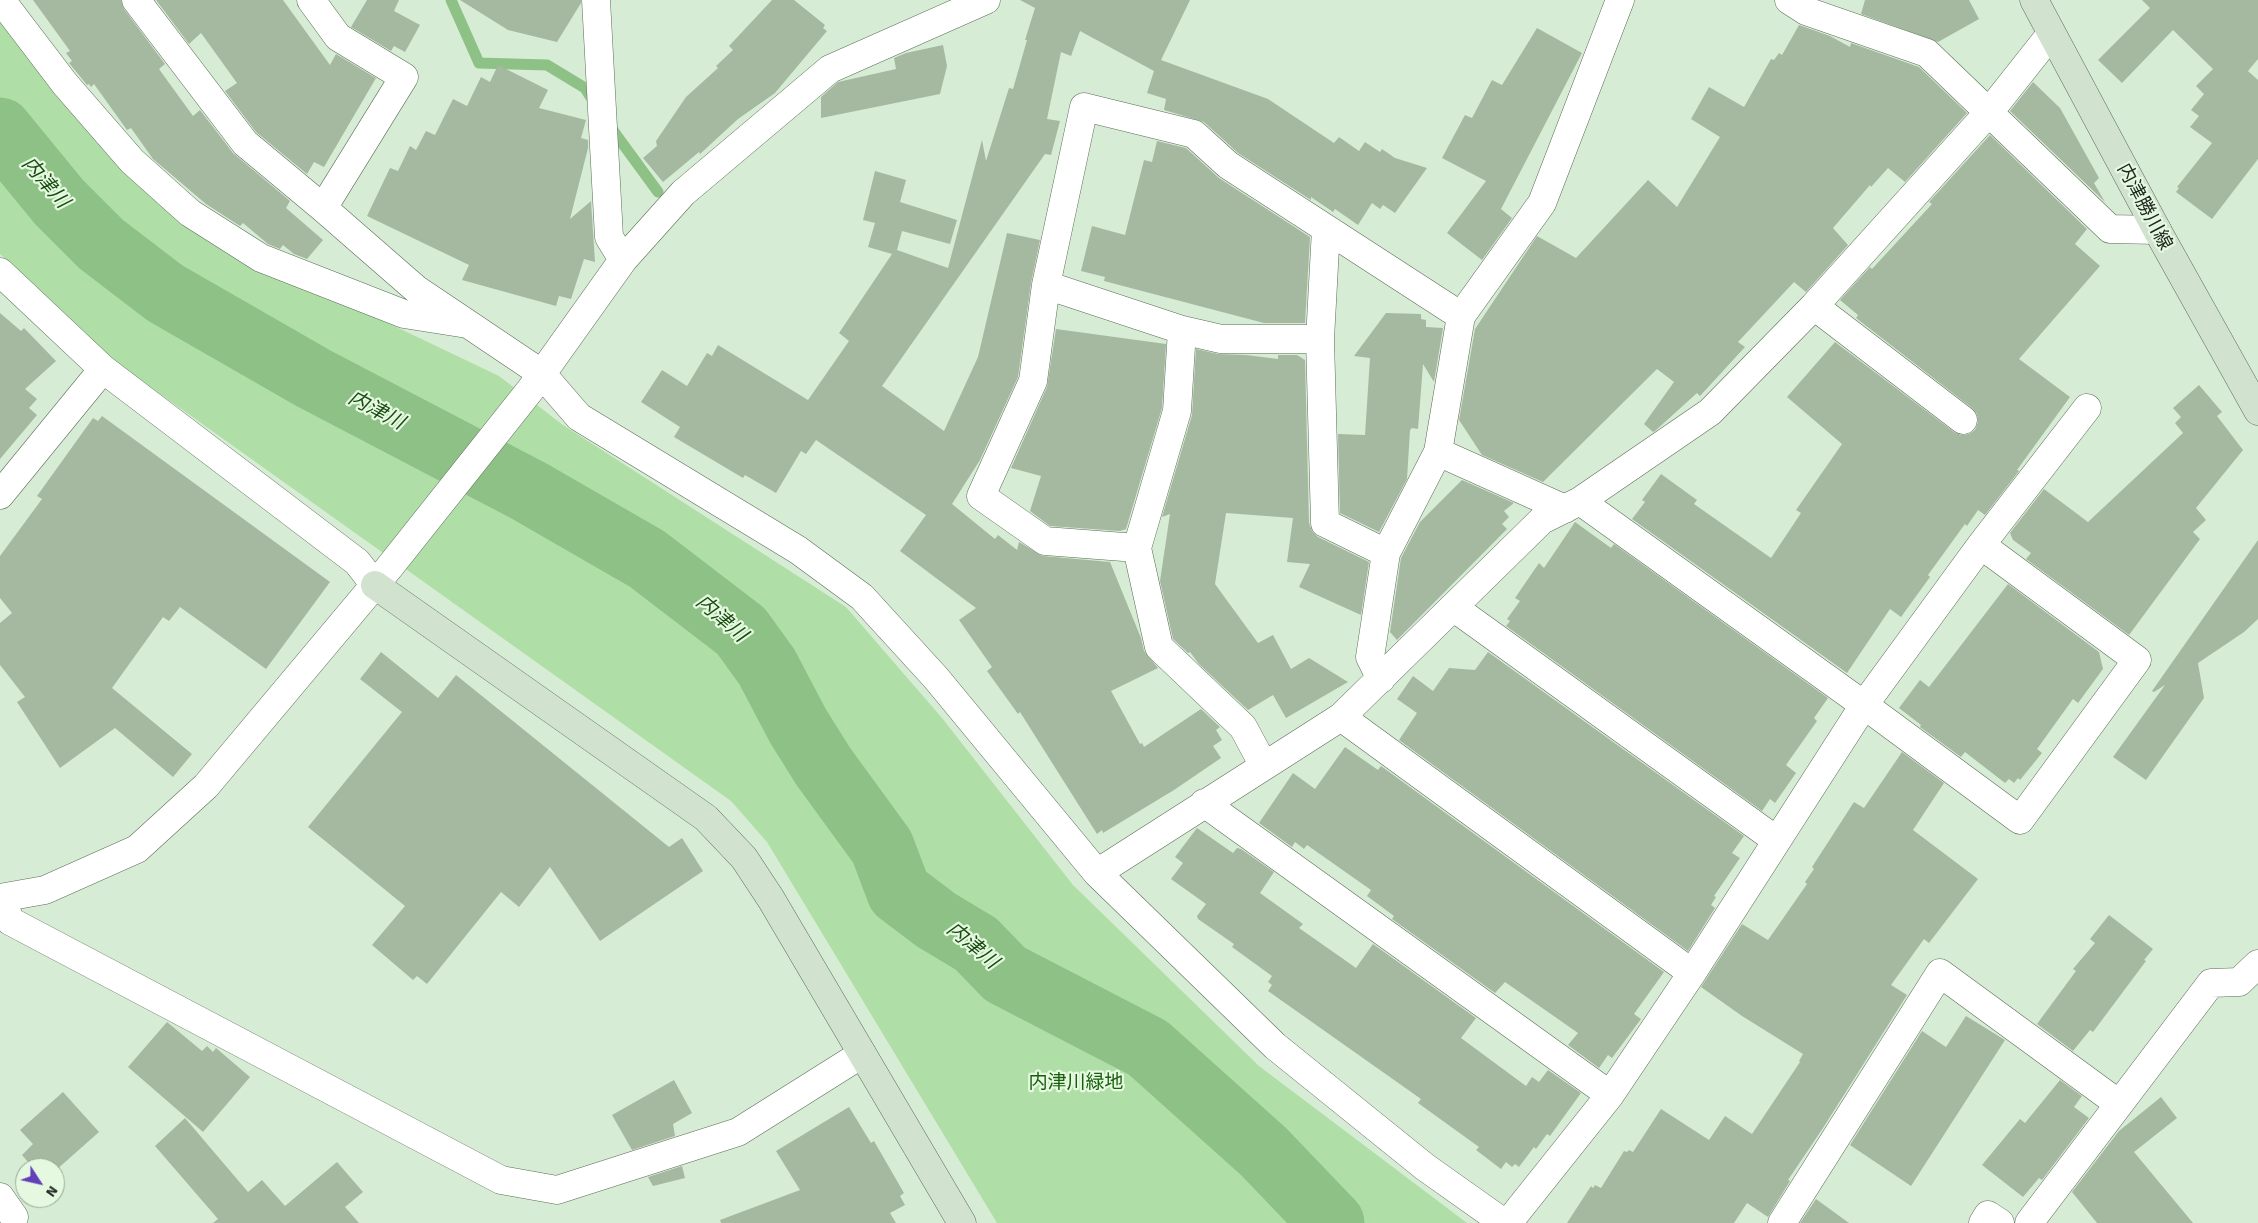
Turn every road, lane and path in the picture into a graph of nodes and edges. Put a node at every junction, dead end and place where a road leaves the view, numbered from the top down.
1 (1, 0) edge
2 (136, 0) edge
3 (311, 0) edge
4 (596, 0) edge
5 (986, 0) edge
6 (1620, 0) edge
7 (1789, 0) edge
8 (2034, 0) edge
9 (2051, 34) junction
10 (1990, 111) junction
11 (323, 208) junction
12 (1326, 229) junction
13 (2157, 230) junction
14 (622, 260) junction
15 (0, 272) edge
16 (1046, 285) junction
17 (1814, 306) junction
18 (1461, 316) junction
19 (469, 324) junction
20 (1182, 330) junction
21 (1320, 339) junction
22 (103, 369) junction
23 (536, 381) junction
24 (2087, 408) dead end
25 (2258, 411) edge
26 (1963, 420) dead end
27 (1438, 452) junction
28 (0, 495) edge
29 (1572, 505) junction
30 (1981, 546) junction
31 (1137, 548) junction
32 (1386, 553) junction
33 (382, 577) junction
34 (1454, 607) junction
35 (1380, 679) junction
36 (1864, 705) junction
37 (1341, 717) junction
38 (1264, 766) junction
39 (1204, 803) junction
40 (1776, 840) junction
41 (1096, 872) junction
42 (1, 898) edge
43 (2258, 964) edge
44 (1692, 973) junction
45 (862, 1054) junction
46 (1610, 1095) junction
47 (2119, 1104) junction
48 (962, 1223) edge
49 (1504, 1223) edge
50 (1508, 1223) edge
51 (1782, 1223) edge
52 (1983, 1223) edge
53 (2000, 1223) edge
54 (2029, 1223) edge

1 - 19 street
2 - 11 street
3 - 11 street
4 - 14 street
5 - 14 street
6 - 18 street
7 - 10 street
8 - 9 street, 内津勝川線
9 - 10 street
9 - 13 street, 内津勝川線
10 - 13 street
10 - 17 street
11 - 19 street
12 - 16 street
12 - 18 street
12 - 21 street
13 - 25 street, 内津勝川線
14 - 23 street
15 - 22 street
16 - 20 street
16 - 31 street
17 - 26 street
17 - 29 street
18 - 27 street
19 - 23 street
20 - 21 street
20 - 31 street
21 - 32 street
22 - 28 street
22 - 33 street
23 - 33 street
23 - 41 street
24 - 30 street
27 - 29 street
27 - 32 street
29 - 34 street
29 - 36 street
30 - 36 street
30 - 36 street
31 - 38 street
32 - 35 street
33 - 42 street
33 - 45 street
34 - 35 street
34 - 40 street
35 - 37 street
36 - 40 street
37 - 38 street
37 - 44 street
38 - 39 street
39 - 41 street
39 - 46 street
40 - 44 street
41 - 49 street
42 - 45 street
43 - 47 street
44 - 46 street
45 - 48 street
46 - 50 street
47 - 51 street
47 - 54 street
52 - 53 street

